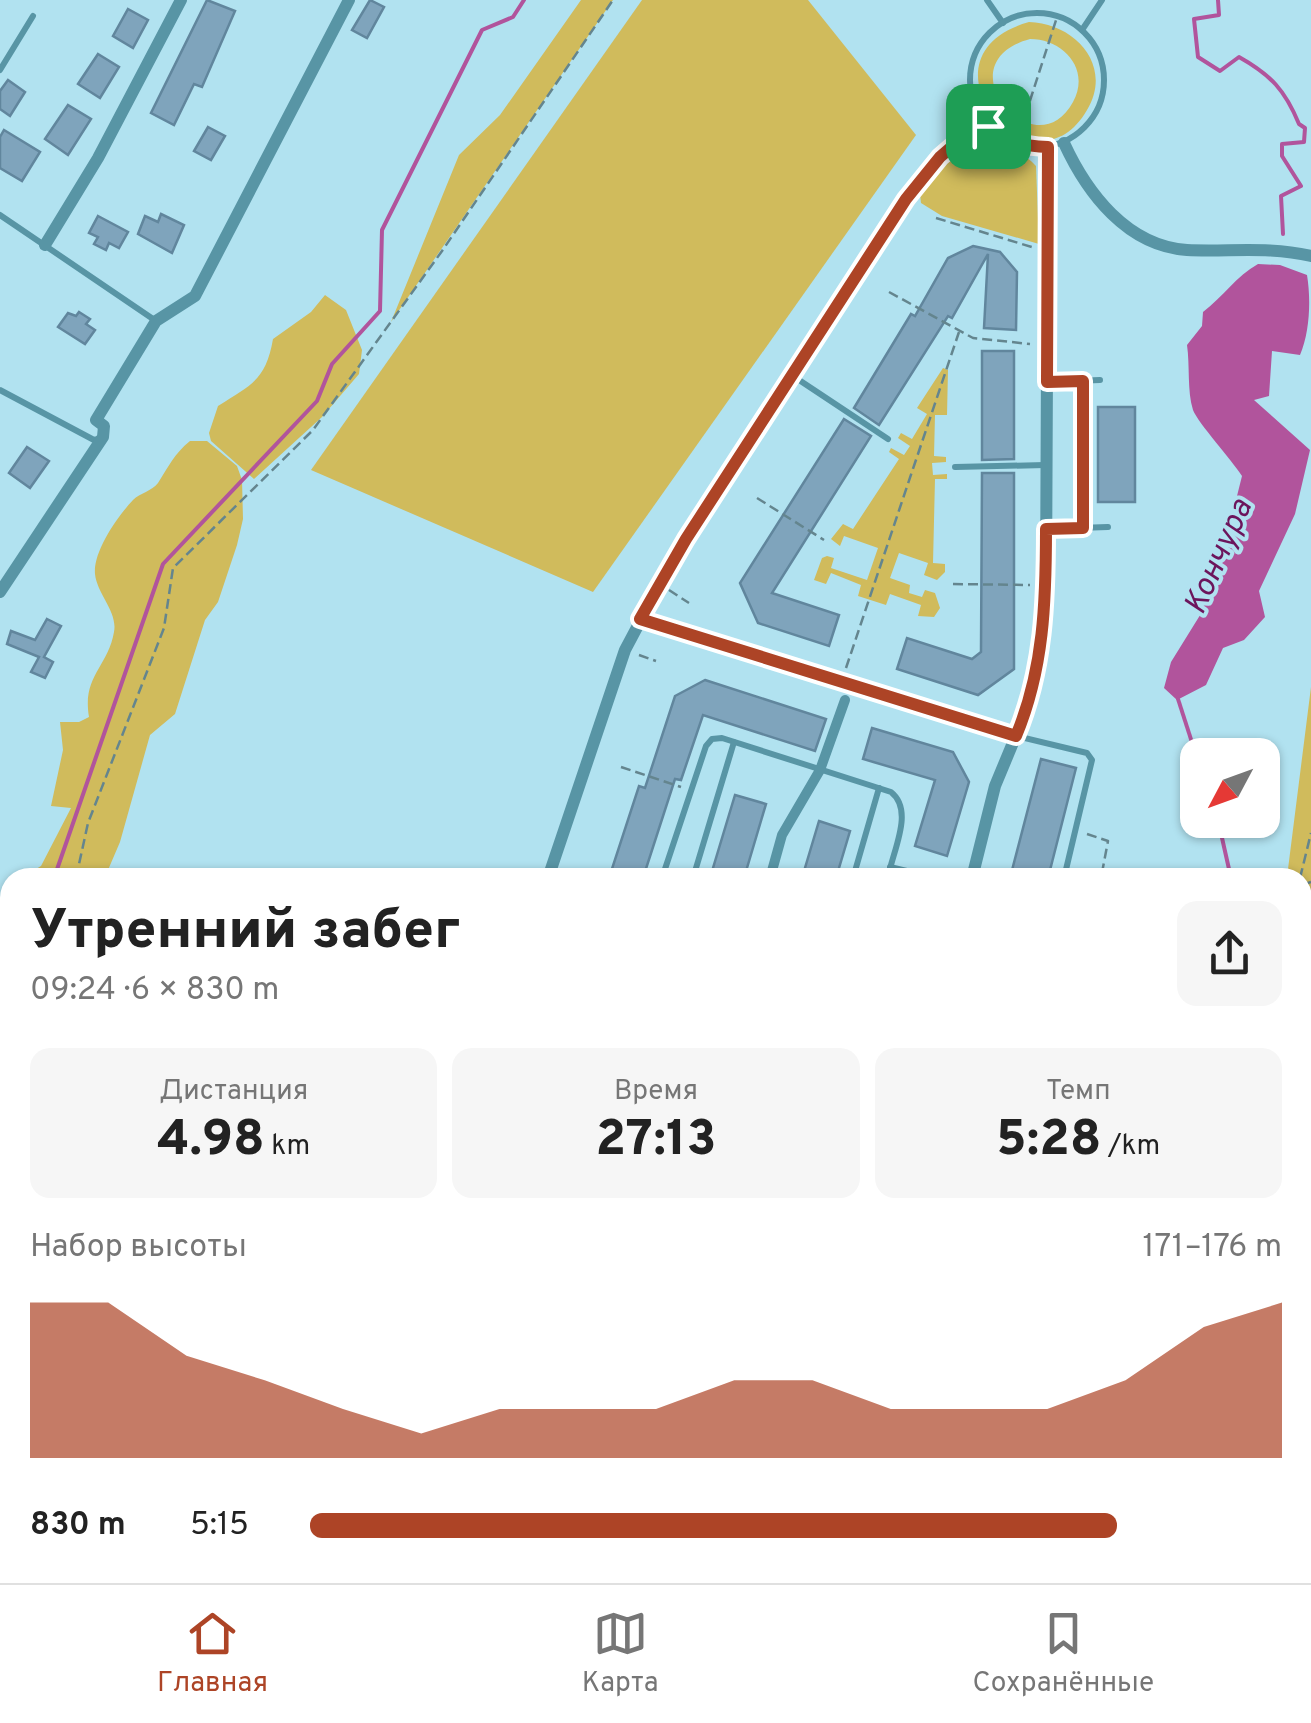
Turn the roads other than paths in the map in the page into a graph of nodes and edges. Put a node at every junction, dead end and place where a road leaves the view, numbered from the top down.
1 (181, 0) edge
2 (349, 0) edge
3 (987, 0) edge
4 (1102, 0) edge
5 (34, 16) dead end
6 (1002, 24) junction
7 (1082, 30) junction
8 (0, 70) edge
9 (984, 119) junction
10 (1064, 142) junction
11 (1048, 147) junction
12 (0, 215) edge
13 (45, 245) junction
14 (1311, 256) edge
15 (156, 321) junction
16 (792, 376) junction
17 (1100, 380) dead end
18 (1047, 382) junction
19 (0, 390) edge
20 (103, 437) junction
21 (888, 439) dead end
22 (1047, 465) junction
23 (955, 467) dead end
24 (1108, 527) dead end
25 (1046, 529) junction
26 (0, 592) edge
27 (640, 619) junction
28 (844, 700) dead end
29 (1016, 736) junction
30 (734, 742) junction
31 (820, 770) junction
32 (879, 788) junction
33 (890, 867) joint
34 (551, 868) edge
35 (665, 868) edge
36 (696, 868) edge
37 (773, 868) edge
38 (856, 868) edge
39 (894, 868) edge
40 (974, 868) edge
41 (1067, 868) edge

1 - 13 street
2 - 15 street
3 - 6 lane
4 - 7 lane
5 - 8 lane
6 - 7 lane
6 - 9 lane
7 - 10 lane
9 - 11 lane
9 - 16 street
10 - 11 lane
10 - 14 street
11 - 18 street
12 - 13 lane
13 - 15 lane
15 - 20 street
16 - 21 lane
16 - 27 street
17 - 18 lane
18 - 22 street
19 - 20 lane
20 - 26 street
22 - 23 lane
22 - 25 street
24 - 25 lane
25 - 29 street
27 - 29 street
27 - 34 street
28 - 31 street
29 - 40 street
29 - 41 lane
30 - 31 lane
30 - 35 lane
30 - 36 lane
31 - 32 lane
31 - 37 street
32 - 33 lane
32 - 38 lane
33 - 39 lane

